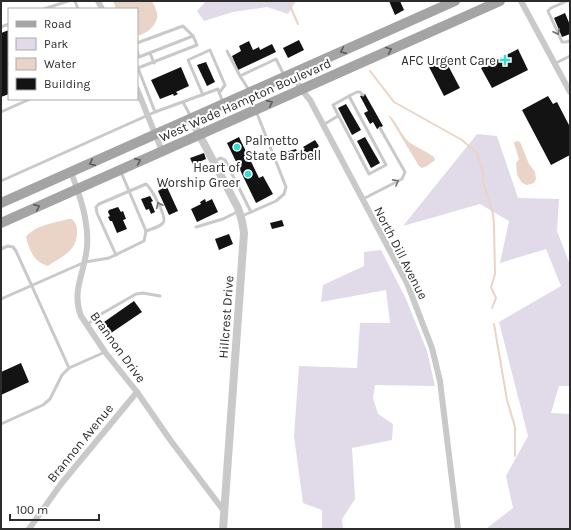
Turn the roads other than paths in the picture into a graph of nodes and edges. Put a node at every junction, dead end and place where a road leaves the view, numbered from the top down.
1 (68, 1) edge
2 (453, 1) edge
3 (500, 1) edge
4 (521, 1) edge
5 (567, 1) edge
6 (47, 8) edge
7 (193, 36) junction
8 (570, 41) edge
9 (138, 43) edge
10 (227, 51) dead end
11 (150, 53) junction
12 (138, 54) edge
13 (570, 56) edge
14 (154, 63) junction
15 (554, 64) junction
16 (138, 68) edge
17 (289, 75) junction
18 (240, 76) junction
19 (301, 89) junction
20 (138, 90) edge
21 (250, 92) junction
22 (570, 92) edge
23 (219, 93) junction
24 (203, 94) junction
25 (363, 95) dead end
26 (349, 96) junction
27 (28, 100) edge
28 (183, 102) junction
29 (224, 104) junction
30 (255, 110) junction
31 (1, 112) edge
32 (152, 114) junction
33 (338, 116) junction
34 (191, 119) junction
35 (323, 125) junction
36 (380, 128) dead end
37 (156, 134) junction
38 (200, 134) junction
39 (162, 151) junction
40 (213, 162) junction
41 (120, 169) junction
42 (71, 172) junction
43 (1, 181) edge
44 (77, 189) junction
45 (130, 192) junction
46 (362, 200) junction
47 (1, 203) edge
48 (251, 212) junction
49 (240, 214) junction
50 (1, 222) edge
51 (196, 227) dead end
52 (146, 231) junction
53 (1, 248) edge
54 (116, 255) junction
55 (85, 262) junction
56 (32, 286) junction
57 (160, 296) dead end
58 (1, 299) edge
59 (87, 325) junction
60 (105, 352) junction
61 (69, 368) junction
62 (137, 392) junction
63 (1, 424) edge
64 (224, 511) junction
65 (29, 529) edge
66 (224, 529) edge
67 (458, 529) edge

1 - 6 lane
2 -> 17 main road, West Wade Hampton Boulevard
19 -> 3 main road, West Wade Hampton Boulevard
4 - 15 street
5 -> 8 lane
7 - 9 lane
7 - 11 lane
7 - 14 lane
10 - 18 lane
11 - 12 lane
11 - 14 lane
13 - 15 lane
14 - 16 lane
15 - 22 street
16 - 32 lane
17 - 18 lane
17 - 19 street, North Dill Avenue
17 - 21 main road, West Wade Hampton Boulevard
18 - 21 lane
30 -> 19 main road, West Wade Hampton Boulevard
19 - 35 street, North Dill Avenue
20 - 32 street
21 - 29 main road, West Wade Hampton Boulevard
23 - 24 lane
23 - 24 lane
23 - 29 lane
24 - 28 lane
25 - 26 lane
26 - 33 lane
26 - 33 lane
27 - 31 lane
28 - 32 lane
28 - 34 lane
29 - 34 main road, West Wade Hampton Boulevard
30 - 38 main road, West Wade Hampton Boulevard
30 - 48 lane
32 - 37 street
32 - 43 lane
33 - 35 lane
34 - 37 main road, West Wade Hampton Boulevard
34 - 38 street, Hillcrest Drive
35 - 46 street, North Dill Avenue
46 -> 36 lane
37 - 39 street
37 -> 42 main road, West Wade Hampton Boulevard
38 - 39 main road, West Wade Hampton Boulevard
38 - 40 street, Hillcrest Drive
41 -> 39 main road, West Wade Hampton Boulevard
40 - 48 lane
40 - 49 street, Hillcrest Drive
41 - 44 main road, West Wade Hampton Boulevard
41 - 45 lane
42 - 44 street, Brannon Drive
42 - 47 main road, West Wade Hampton Boulevard
50 -> 44 main road, West Wade Hampton Boulevard
44 - 55 street, Brannon Drive
45 - 52 lane
52 -> 45 lane
45 - 54 lane
46 - 67 street, North Dill Avenue
48 - 49 lane
49 - 51 lane
49 - 64 street, Hillcrest Drive
52 - 54 lane
53 - 56 lane
54 - 55 lane
55 - 56 lane
55 - 59 street, Brannon Drive
56 - 58 lane
56 - 61 lane
57 - 59 lane
59 - 60 street, Brannon Drive
60 - 61 lane
60 - 62 street, Brannon Drive
61 - 63 lane
62 - 64 street, Brannon Drive
62 - 65 street, Brannon Avenue
64 - 66 street, Hillcrest Drive

